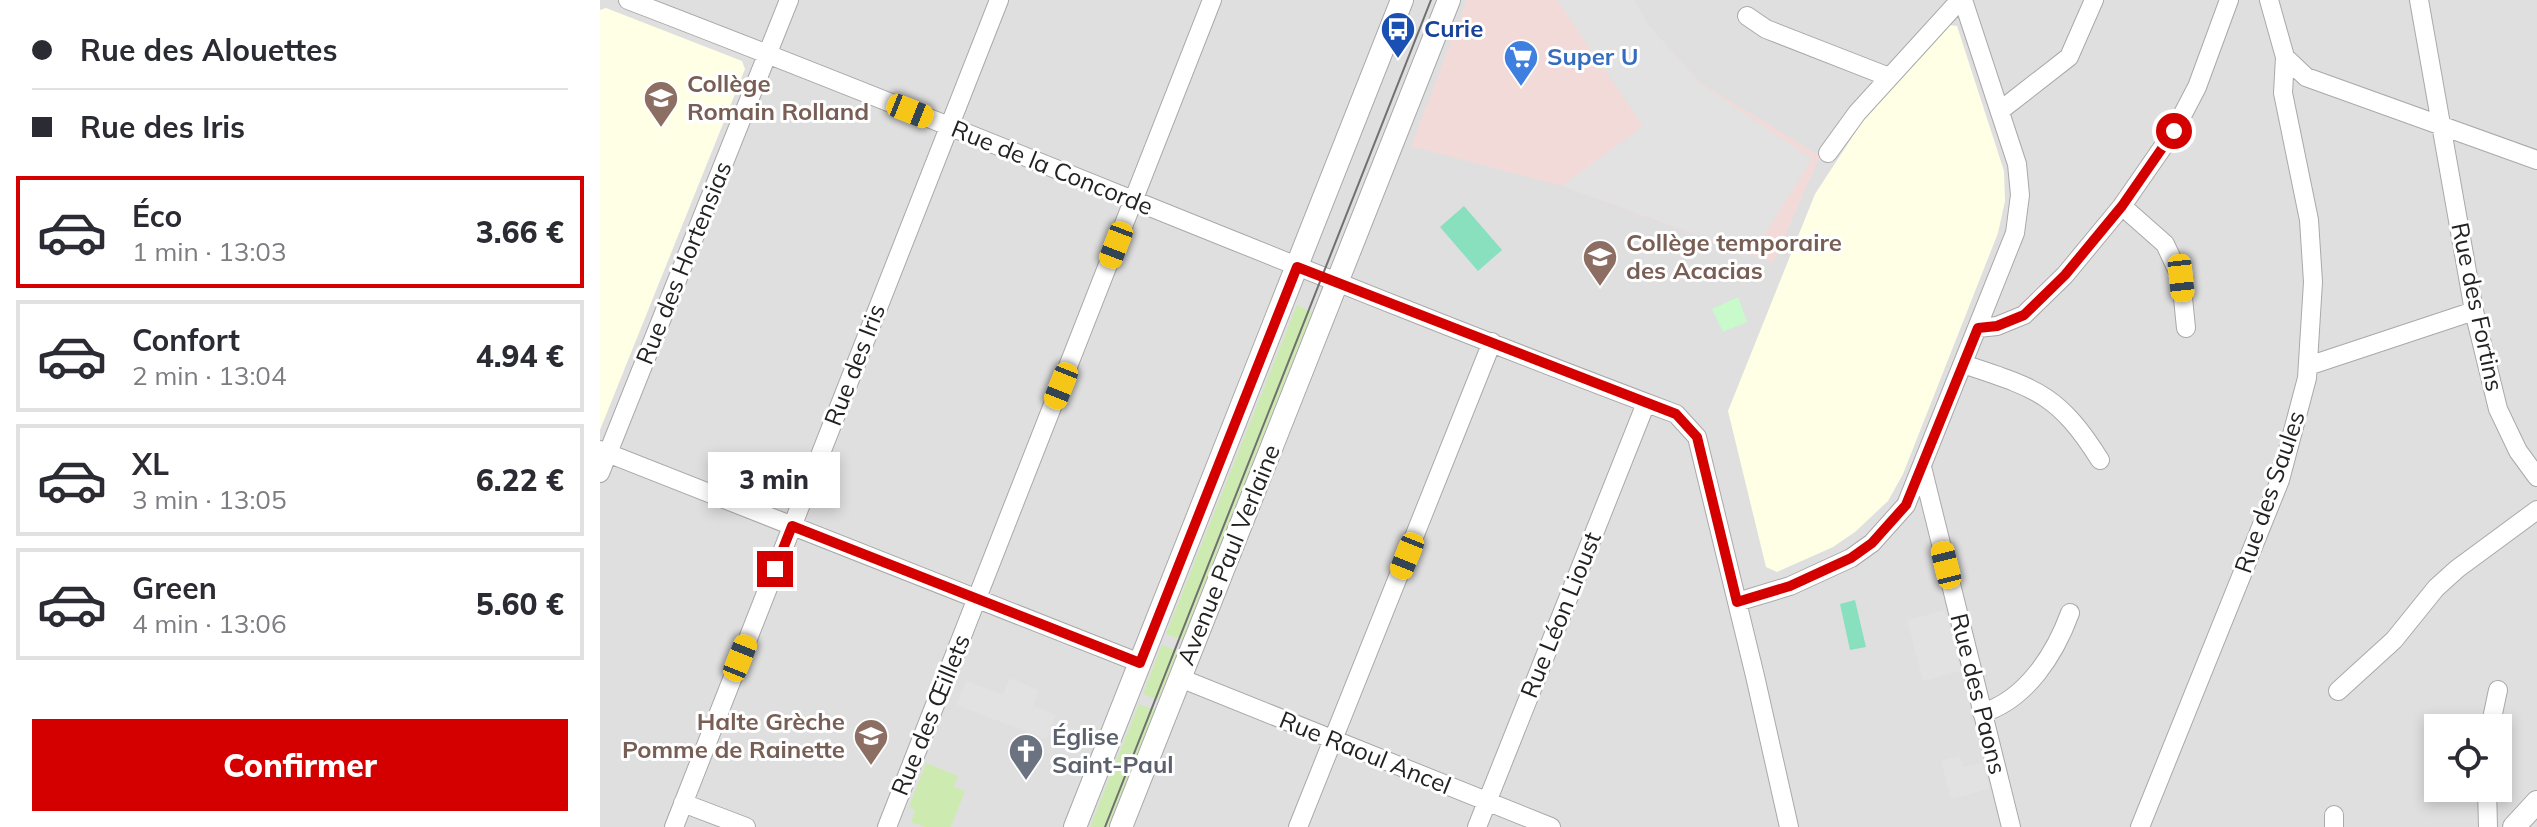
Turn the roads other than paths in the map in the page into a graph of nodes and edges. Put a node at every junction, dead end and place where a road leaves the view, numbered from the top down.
1 (628, 0) edge
2 (789, 0) edge
3 (999, 0) edge
4 (1212, 0) edge
5 (1402, 0) edge
6 (1449, 0) edge
7 (2094, 0) edge
8 (2229, 0) edge
9 (2269, 0) edge
10 (2419, 0) edge
11 (1965, 2) edge
12 (1747, 16) dead end
13 (768, 53) junction
14 (2285, 57) junction
15 (1889, 77) junction
16 (2001, 110) junction
17 (949, 127) junction
18 (2443, 128) junction
19 (1828, 153) dead end
20 (2537, 160) edge
21 (1134, 200) junction
22 (2122, 206) junction
23 (1297, 267) junction
24 (1336, 282) junction
25 (2474, 311) junction
26 (1978, 328) junction
27 (2186, 328) dead end
28 (1492, 342) junction
29 (1963, 364) junction
30 (2308, 366) junction
31 (1646, 403) junction
32 (604, 452) edge
33 (2100, 460) dead end
34 (1922, 467) junction
35 (600, 473) edge
36 (2537, 477) edge
37 (2537, 510) edge
38 (792, 526) junction
39 (977, 599) junction
40 (1737, 602) junction
41 (2070, 613) dead end
42 (1140, 663) junction
43 (1180, 678) junction
44 (2498, 690) dead end
45 (2338, 691) dead end
46 (1982, 713) junction
47 (2493, 714) edge
48 (1333, 740) junction
49 (1488, 802) junction
50 (2487, 802) edge
51 (2537, 802) edge
52 (683, 803) junction
53 (674, 827) edge
54 (746, 827) edge
55 (887, 827) edge
56 (1075, 827) edge
57 (1121, 827) edge
58 (1298, 827) edge
59 (1477, 827) edge
60 (1551, 827) edge
61 (1789, 827) edge
62 (2011, 827) edge
63 (2140, 827) edge
64 (2488, 827) edge
65 (2514, 827) edge

1 - 13 street, Rue de la Concorde
2 - 13 street, Rue des Hortensias
3 - 17 street, Rue des Iris
4 - 21 street, Rue des Œillets
5 - 23 street, Avenue Paul Verlaine
6 - 24 street, Avenue Paul Verlaine
7 - 16 street
8 - 22 street
9 - 14 street, Rue des Saules
10 - 18 street, Rue des Fortins
11 - 15 street
11 - 16 street
12 - 15 street
13 - 17 street, Rue de la Concorde
13 - 32 street, Rue des Hortensias
14 - 18 street
14 - 30 street, Rue des Saules
15 - 19 street
16 - 26 street
17 - 21 street, Rue de la Concorde
17 - 38 street, Rue des Iris
18 - 20 street
18 - 25 street, Rue des Fortins
21 - 23 street, Rue de la Concorde
21 - 39 street, Rue des Œillets
22 - 26 street
22 - 27 street
23 - 24 street
23 - 42 street, Avenue Paul Verlaine
24 - 28 street
24 - 43 street, Avenue Paul Verlaine
25 - 30 street
25 - 36 street, Rue des Fortins
26 - 29 street
28 - 31 street
28 - 48 street
29 - 33 street
29 - 34 street
30 - 63 street, Rue des Saules
31 - 40 street
31 - 49 street, Rue Léon Lioust
32 - 35 street, Rue des Hortensias
32 - 38 street
34 - 40 street
34 - 46 street, Rue des Paons
37 - 45 street
38 - 39 street
38 - 52 street, Rue des Iris
39 - 42 street
39 - 55 street, Rue des Œillets
40 - 61 street
41 - 46 street
42 - 56 street, Avenue Paul Verlaine
43 - 48 street, Rue Raoul Ancel
43 - 57 street, Avenue Paul Verlaine
44 - 47 street
46 - 62 street, Rue des Paons
48 - 49 street, Rue Raoul Ancel
48 - 58 street
49 - 59 street, Rue Léon Lioust
49 - 60 street, Rue Raoul Ancel
50 - 64 street
51 - 65 street
52 - 53 street, Rue des Iris
52 - 54 street

